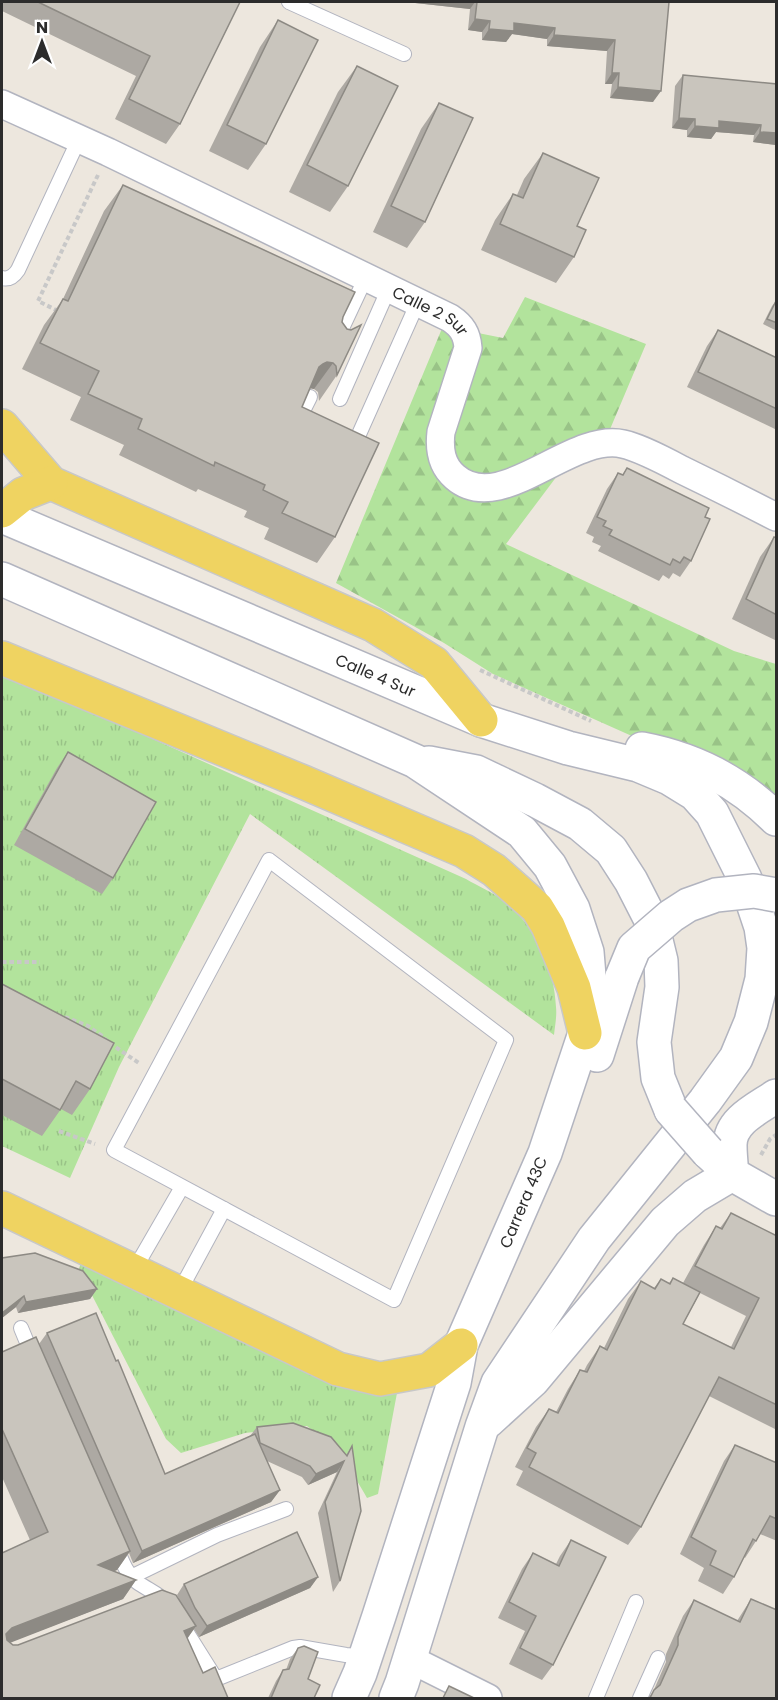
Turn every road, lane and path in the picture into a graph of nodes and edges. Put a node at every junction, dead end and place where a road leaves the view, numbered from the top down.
1 (289, 2) edge
2 (404, 54) dead end
3 (2, 104) edge
4 (79, 140) junction
5 (108, 152) junction
6 (2, 278) edge
7 (378, 283) junction
8 (418, 302) junction
9 (57, 311) edge
10 (333, 347) edge
11 (310, 397) edge
12 (340, 399) edge
13 (2, 426) edge
14 (316, 431) edge
15 (335, 441) edge
16 (51, 483) junction
17 (2, 511) edge
18 (2, 516) edge
19 (777, 517) edge
20 (2, 579) edge
21 (2, 658) edge
22 (481, 720) junction
23 (568, 748) junction
24 (415, 760) junction
25 (777, 819) edge
26 (777, 895) edge
27 (2, 962) edge
28 (40, 962) dead end
29 (60, 1015) edge
30 (585, 1034) junction
31 (144, 1066) dead end
32 (777, 1096) edge
33 (59, 1131) edge
34 (777, 1135) edge
35 (114, 1150) junction
36 (740, 1178) junction
37 (182, 1187) junction
38 (777, 1199) edge
39 (2, 1208) edge
40 (224, 1209) junction
41 (134, 1270) junction
42 (178, 1294) junction
43 (21, 1328) dead end
44 (461, 1345) junction
45 (40, 1372) edge
46 (454, 1383) junction
47 (482, 1427) junction
48 (286, 1509) dead end
49 (112, 1536) edge
50 (131, 1577) junction
51 (158, 1594) junction
52 (636, 1602) dead end
53 (137, 1603) edge
54 (366, 1657) junction
55 (658, 1658) dead end
56 (410, 1659) junction
57 (349, 1698) edge
58 (396, 1698) edge
59 (488, 1698) edge
60 (596, 1698) edge
61 (640, 1698) edge

1 - 2 lane
3 - 4 street, Calle 2 Sur
4 - 5 street, Calle 2 Sur
4 - 6 lane
5 - 7 street, Calle 2 Sur
5 - 9 path
7 - 8 street, Calle 2 Sur
7 - 10 lane
7 - 12 lane
8 - 15 lane
8 - 19 street, Calle 2 Sur
11 - 14 lane
13 - 16 main road
16 - 17 main road
16 - 22 main road
18 - 22 main road, Calle 4 Sur
20 - 24 main road
21 - 30 main road
22 - 23 main road, Calle 4 Sur
23 - 25 main road
23 - 47 main road, Calle 4 Sur
24 - 30 main road, Carrera 43C
24 - 36 main road, bridge
26 - 46 main road, bridge
27 - 28 path
29 - 31 path
30 - 44 main road, Carrera 43C
32 - 36 main road
33 - 35 path
34 - 36 path
35 - 37 lane
35 - 40 lane
36 - 38 main road
36 - 47 main road
37 - 40 lane
37 - 41 lane
39 - 41 main road
40 - 42 lane
41 - 42 main road
42 - 44 main road
43 - 45 lane
44 - 46 main road, Carrera 43C
46 - 54 main road, Carrera 43C
47 - 56 main road
48 - 50 lane
49 - 50 lane
50 - 51 lane
51 - 53 lane
51 - 54 lane
52 - 60 lane
54 - 57 main road, Carrera 43C
55 - 61 lane
56 - 58 main road
56 - 59 street

